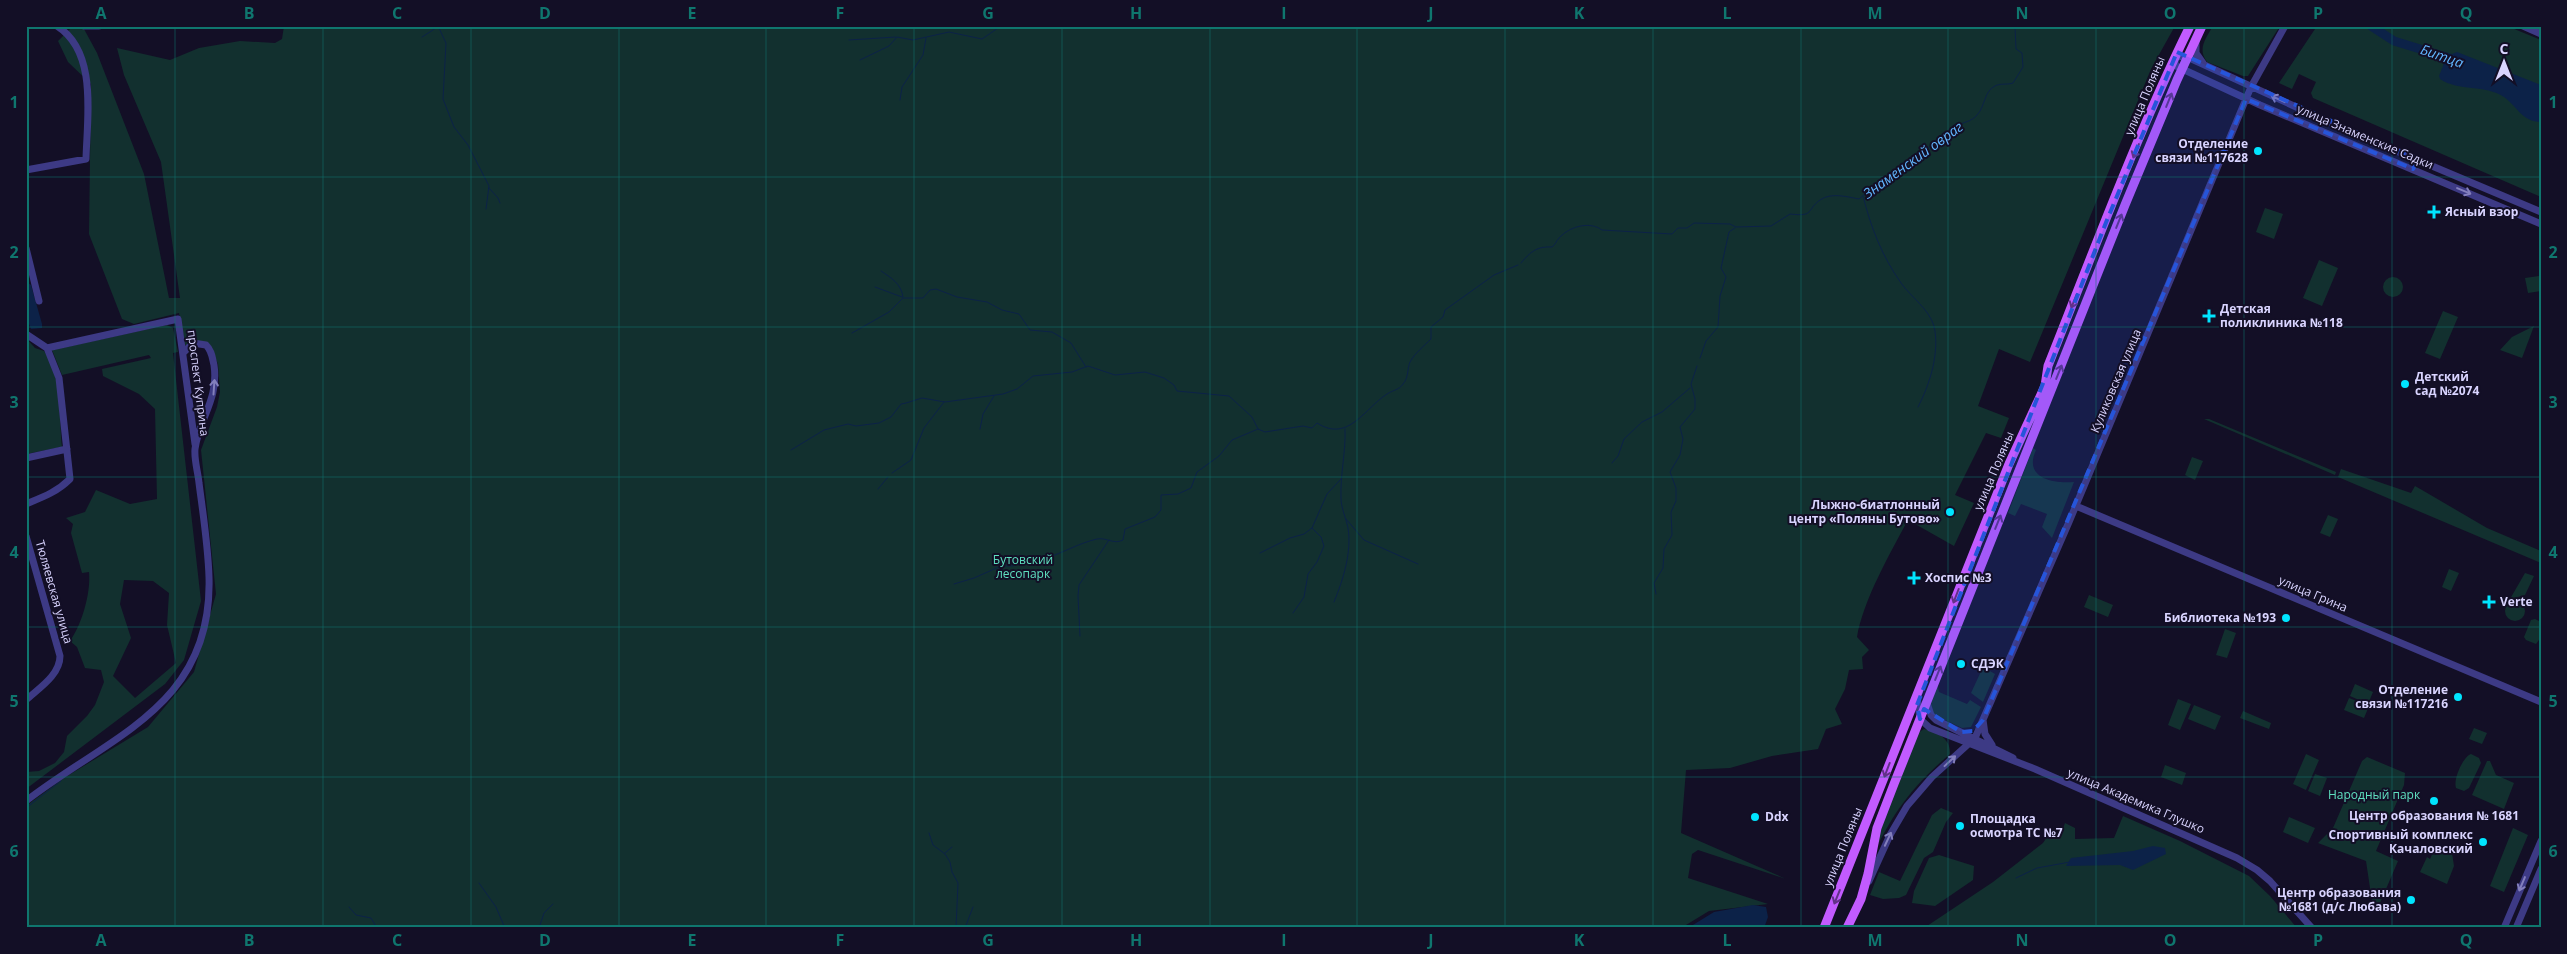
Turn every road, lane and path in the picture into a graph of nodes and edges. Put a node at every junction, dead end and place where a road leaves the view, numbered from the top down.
1 (57, 26) edge
2 (84, 26) edge
3 (99, 26) edge
4 (2190, 26) edge
5 (2202, 26) edge
6 (2285, 26) edge
7 (2523, 26) edge
8 (2541, 34) edge
9 (2196, 40) junction
10 (2175, 57) junction
11 (2187, 57) junction
12 (2205, 65) junction
13 (2182, 69) junction
14 (2198, 76) junction
15 (2177, 80) junction
16 (2251, 87) junction
17 (2246, 99) junction
18 (2430, 165) junction
19 (2413, 169) junction
20 (26, 170) edge
21 (2541, 212) edge
22 (2541, 224) edge
23 (26, 248) edge
24 (39, 301) dead end
25 (26, 334) edge
26 (47, 348) junction
27 (183, 353) junction
28 (67, 450) junction
29 (195, 450) junction
30 (26, 458) edge
31 (26, 504) edge
32 (2076, 506) junction
33 (26, 536) edge
34 (1917, 696) junction
35 (26, 700) edge
36 (1927, 701) junction
37 (2541, 702) edge
38 (1920, 719) junction
39 (1936, 720) junction
40 (1983, 720) junction
41 (1905, 725) junction
42 (1930, 728) junction
43 (1914, 732) junction
44 (1961, 732) junction
45 (1975, 738) junction
46 (1967, 744) junction
47 (1993, 746) junction
48 (2024, 765) junction
49 (26, 801) edge
50 (2541, 840) edge
51 (2541, 869) edge
52 (1861, 899) junction
53 (1824, 928) edge
54 (1847, 928) edge
55 (2312, 928) edge
56 (2504, 928) edge
57 (2516, 928) edge

1 - 20 street
2 - 3 street
4 - 10 main road, улица Поляны
5 - 9 main road, улица Поляны
6 - 16 street, Куликовская улица
7 - 8 street
9 - 11 main road, улица Поляны
9 - 12 street
10 - 11 street
10 - 13 street
10 -> 34 main road, улица Поляны
11 - 12 street, улица Знаменские Садки
11 - 13 main road, улица Поляны
12 - 16 street, улица Знаменские Садки
13 - 14 street, улица Знаменские Садки
13 - 15 main road, улица Поляны
14 - 15 street
14 - 17 street, улица Знаменские Садки
36 -> 15 main road, улица Поляны
16 - 17 street, Куликовская улица
18 -> 16 street, улица Знаменские Садки
17 - 19 street, улица Знаменские Садки
17 - 32 street, Куликовская улица
18 - 19 street
18 - 21 street, улица Знаменские Садки
19 -> 22 street, улица Знаменские Садки
23 - 24 street
25 - 26 street
26 - 27 street, проспект Куприна
26 - 28 street
27 - 29 street, проспект Куприна
29 -> 27 street
28 - 30 street
28 - 31 street
29 - 49 street, проспект Куприна
32 - 37 street, улица Грина
32 - 40 street, Куликовская улица
33 - 35 street, Тюляевская улица
34 - 38 street
34 - 41 main road, улица Поляны
36 - 38 main road, улица Поляны
36 - 39 street
38 - 39 street
38 - 41 street
38 - 42 street, улица Академика Глушко
38 - 43 main road, улица Поляны
39 - 44 street
40 - 44 street
40 - 45 street, Куликовская улица
40 - 47 street
41 -> 53 main road, улица Поляны
42 - 43 street
42 - 46 street, улица Академика Глушко
43 - 52 main road, улица Поляны
44 - 45 street
44 - 46 street
45 - 46 street, Куликовская улица
45 - 47 street
46 - 48 street, улица Академика Глушко
52 -> 46 street, Куликовская улица
47 - 48 street
48 - 55 street, улица Академика Глушко
50 -> 56 street
51 - 57 street
52 - 54 main road, улица Поляны

